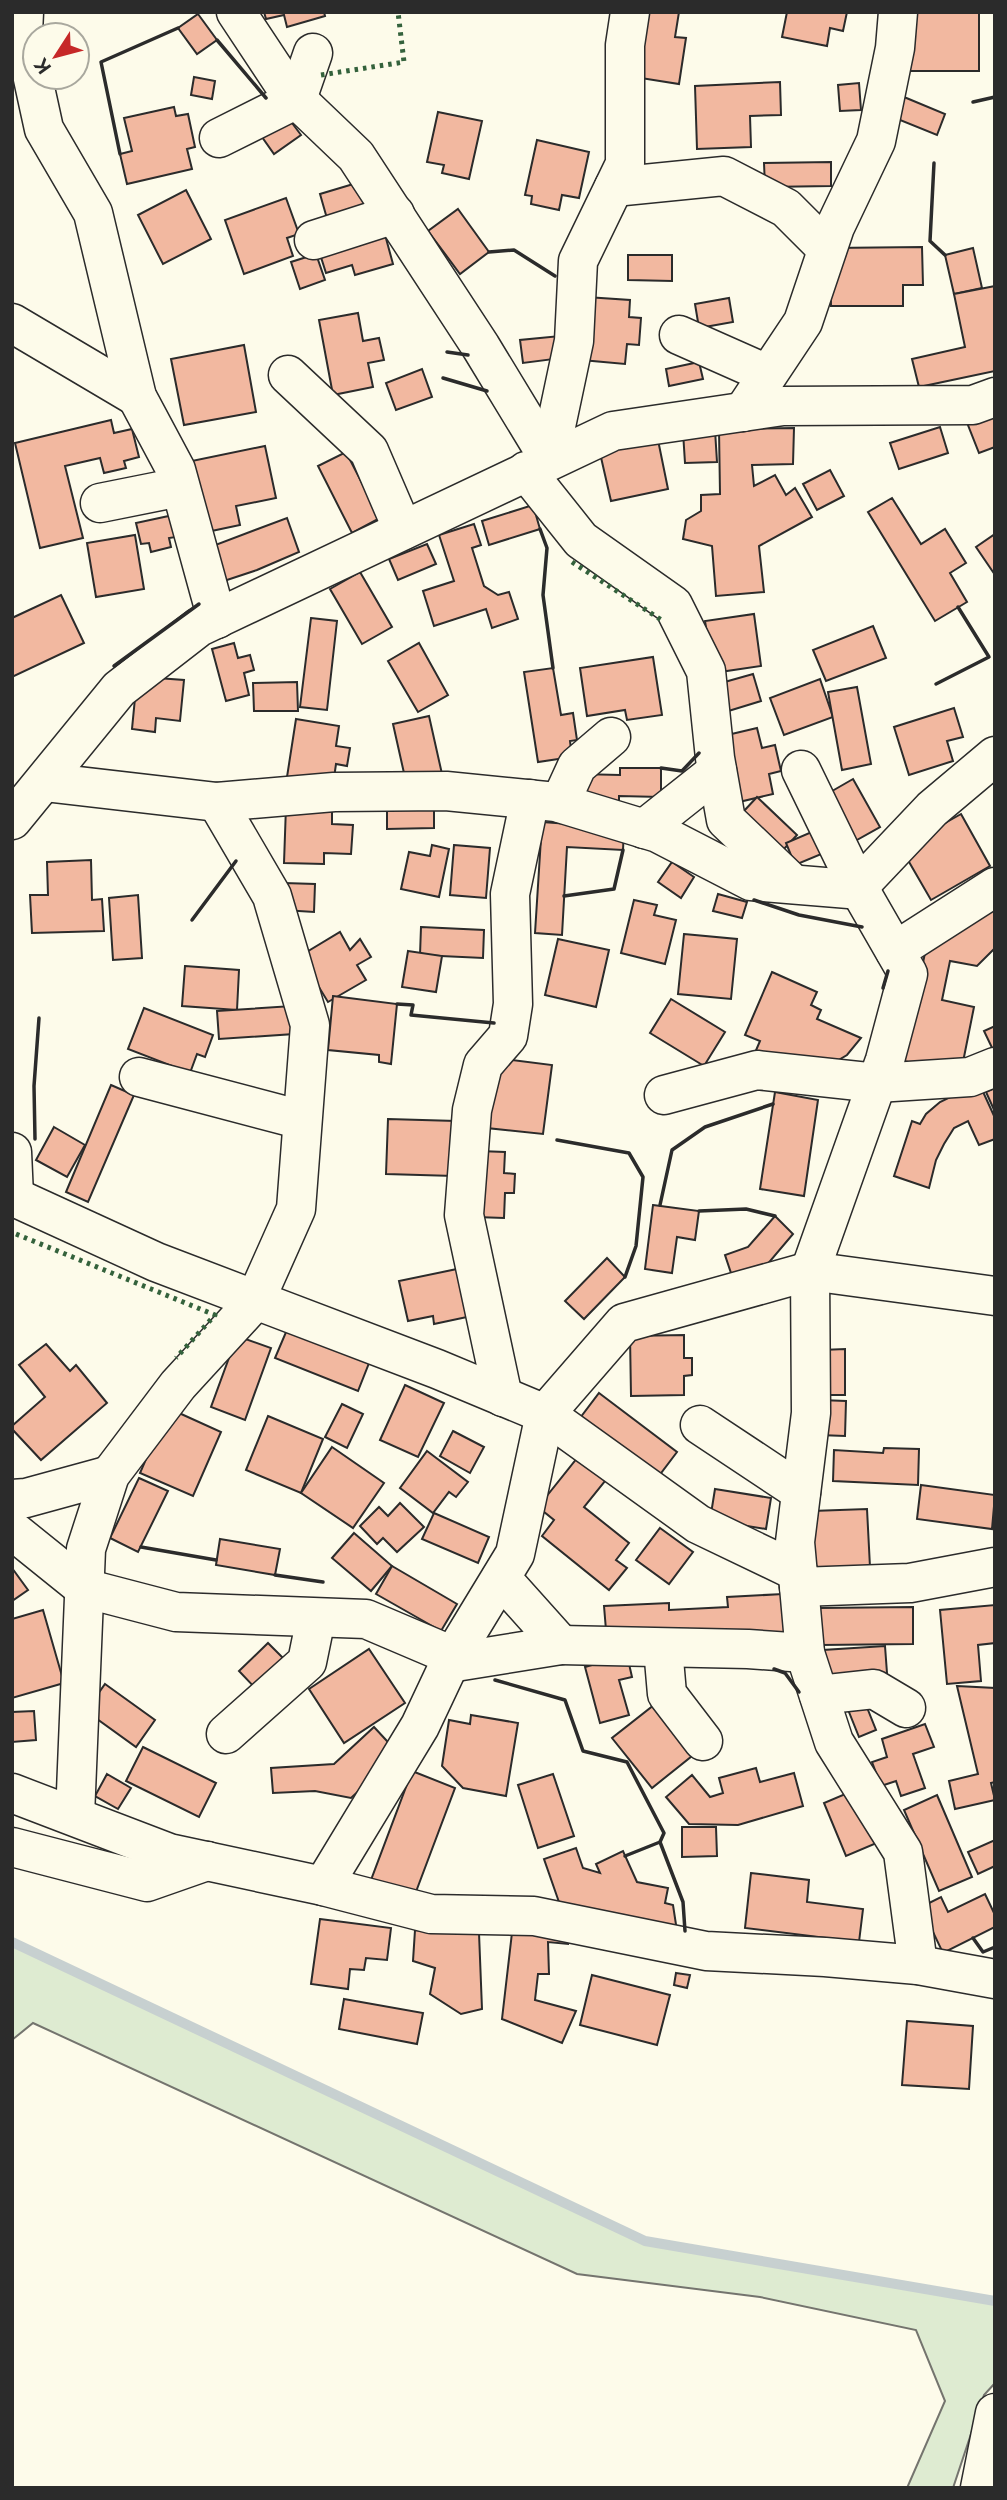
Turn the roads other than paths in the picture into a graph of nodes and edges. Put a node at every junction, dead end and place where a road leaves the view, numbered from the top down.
1 (24, 12) edge
2 (236, 12) edge
3 (630, 12) edge
4 (898, 12) edge
5 (313, 53) dead end
6 (297, 99) junction
7 (219, 138) dead end
8 (614, 187) junction
9 (395, 214) junction
10 (314, 240) dead end
11 (827, 249) junction
12 (12, 323) edge
13 (679, 335) dead end
14 (767, 374) junction
15 (288, 375) dead end
16 (137, 397) junction
17 (995, 397) edge
18 (743, 412) junction
19 (538, 465) junction
20 (180, 486) junction
21 (100, 503) dead end
22 (403, 530) junction
23 (217, 619) junction
24 (611, 737) dead end
25 (995, 756) edge
26 (801, 770) dead end
27 (718, 771) junction
28 (44, 782) junction
29 (545, 801) junction
30 (217, 802) junction
31 (12, 820) edge
32 (644, 829) junction
33 (793, 884) junction
34 (858, 887) junction
35 (995, 887) edge
36 (895, 951) junction
37 (995, 1067) edge
38 (139, 1077) dead end
39 (877, 1083) junction
40 (664, 1095) dead end
41 (302, 1120) junction
42 (12, 1152) edge
43 (13, 1196) edge
44 (810, 1271) junction
45 (995, 1296) edge
46 (255, 1301) junction
47 (503, 1397) junction
48 (545, 1414) junction
49 (700, 1425) dead end
50 (110, 1475) junction
51 (801, 1492) junction
52 (12, 1499) edge
53 (12, 1530) edge
54 (995, 1567) edge
55 (501, 1578) junction
56 (799, 1579) junction
57 (84, 1588) junction
58 (316, 1618) junction
59 (561, 1645) junction
60 (663, 1648) junction
61 (805, 1653) junction
62 (451, 1660) junction
63 (819, 1695) junction
64 (906, 1708) dead end
65 (226, 1734) dead end
66 (703, 1741) dead end
67 (12, 1793) edge
68 (75, 1816) junction
69 (12, 1847) edge
70 (207, 1861) junction
71 (323, 1886) junction
72 (918, 1965) junction
73 (995, 1979) edge
74 (995, 2413) edge
75 (980, 2488) edge

1 - 16 street
2 - 6 street
3 - 8 street
4 - 11 street
5 - 6 street
6 - 7 street
6 - 9 street
8 - 11 street
8 - 19 street
9 - 10 street
9 - 19 street
11 - 14 street
12 - 16 street
13 - 14 street
14 - 18 street
15 - 22 street
16 - 20 street
17 - 18 street
18 - 19 street
19 - 22 street
19 - 27 street
20 - 21 street
20 - 23 street
22 - 23 street
23 - 28 street
24 - 29 street
25 - 34 street
26 - 34 street
27 - 32 street
27 - 33 street
28 - 30 street
28 - 31 street
29 - 30 street
29 - 32 street
29 - 47 street
30 - 41 street
32 - 33 street
33 - 34 street
34 - 36 street
35 - 36 street
36 - 39 street
37 - 39 street
38 - 41 street
39 - 40 street
39 - 44 street
41 - 46 street
42 - 43 street
43 - 46 street
44 - 45 street
44 - 48 street
44 - 51 street
46 - 47 street
46 - 50 street
47 - 48 street
48 - 55 street
48 - 56 street
49 - 51 street
50 - 52 street
50 - 57 street
51 - 56 street
53 - 57 street
54 - 56 street
55 - 59 street
55 - 62 street
56 - 61 street
57 - 58 street
57 - 68 street
58 - 62 street
58 - 65 street
59 - 60 street
59 - 62 street
60 - 61 street
60 - 66 street
61 - 63 street
62 - 71 street
63 - 64 street
63 - 72 street
67 - 68 street
68 - 70 street
69 - 70 street
70 - 71 street
71 - 72 street
72 - 73 street
74 - 75 street

